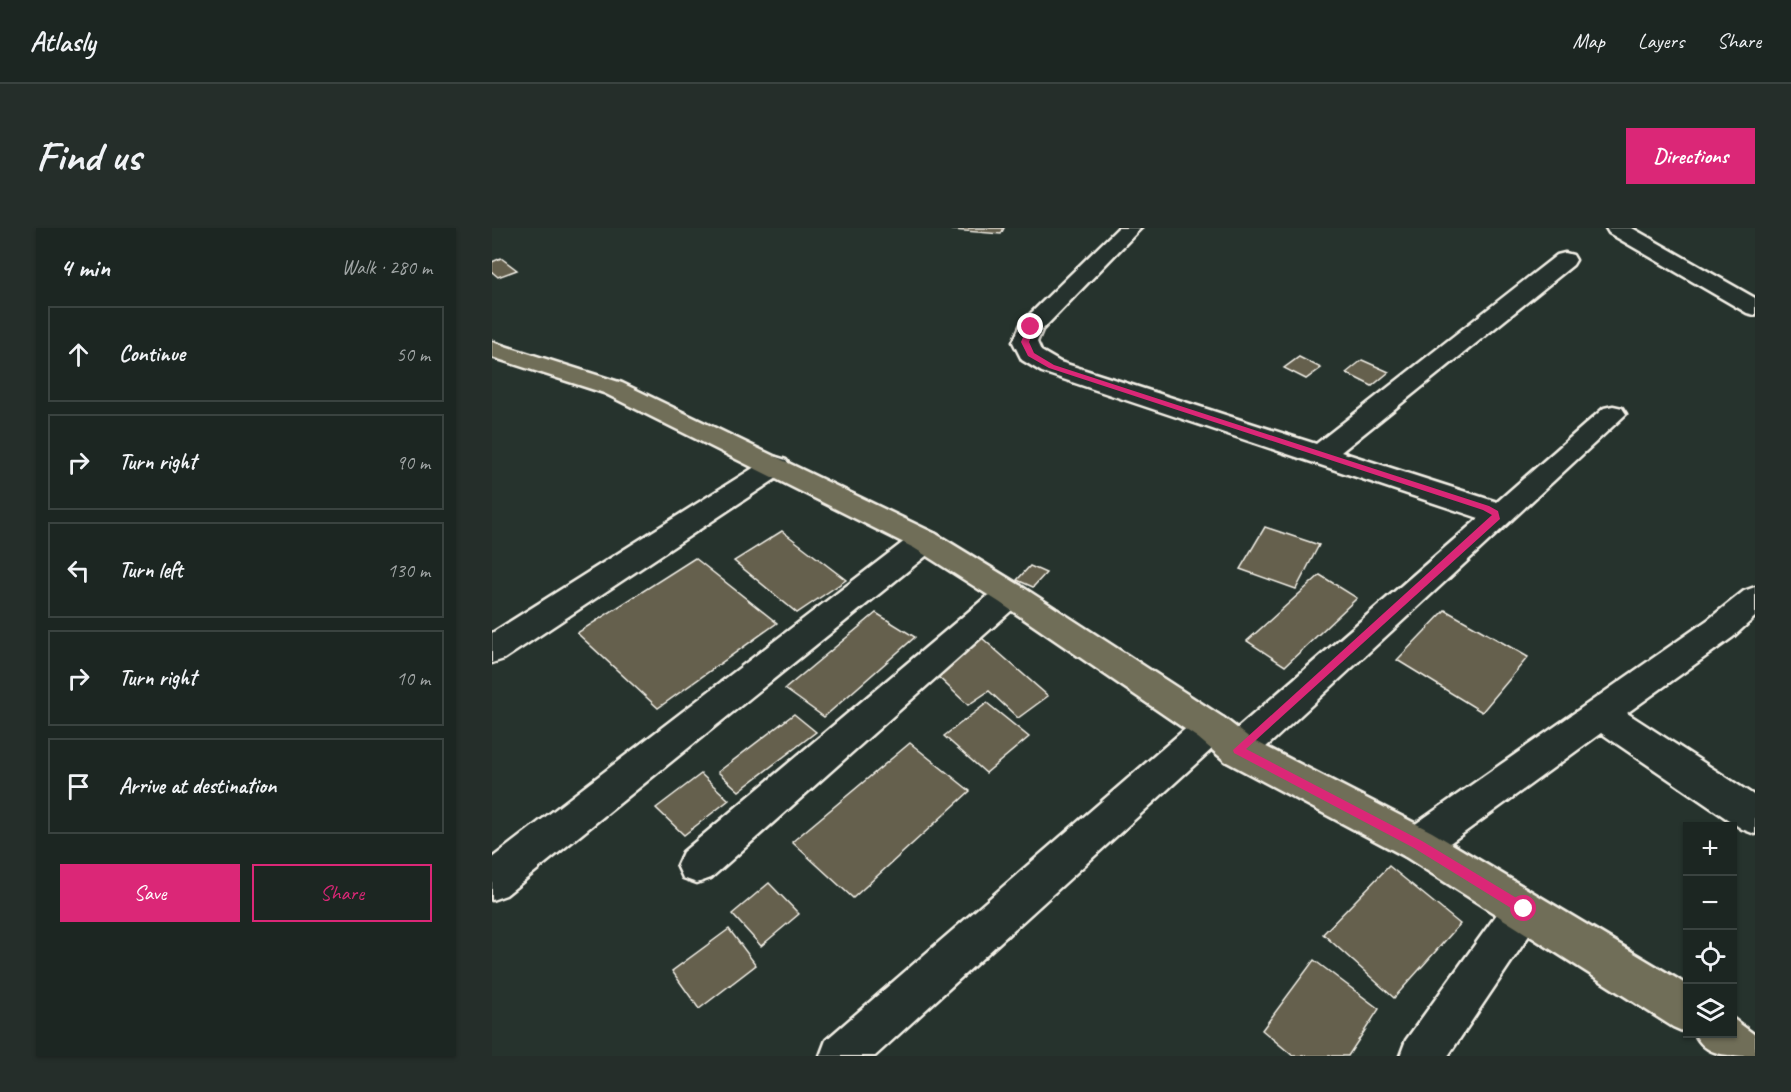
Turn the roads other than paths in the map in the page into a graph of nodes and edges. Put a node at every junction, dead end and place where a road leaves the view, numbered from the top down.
1 (1130, 228) edge
2 (1617, 228) edge
3 (1565, 261) dead end
4 (1755, 308) edge
5 (492, 349) edge
6 (1613, 414) dead end
7 (1322, 453) junction
8 (776, 466) junction
9 (1497, 517) junction
10 (925, 541) junction
11 (1010, 594) junction
12 (1755, 599) edge
13 (492, 650) edge
14 (1599, 713) junction
15 (1225, 739) junction
16 (1755, 817) edge
17 (1418, 844) junction
18 (697, 865) dead end
19 (492, 882) edge
20 (1524, 909) junction
21 (1683, 1008) edge
22 (1722, 1038) edge
23 (842, 1056) edge
24 (1422, 1056) edge
25 (1747, 1056) edge

1 - 7 street
2 - 4 street
3 - 7 street
5 - 8 main road
6 - 9 street
7 - 9 street
8 - 10 main road
8 - 13 street
9 - 15 street
10 - 11 main road
10 - 19 street
11 - 15 main road
11 - 18 street
12 - 14 street
14 - 16 street
14 - 17 street
15 - 17 main road
15 - 23 street
17 - 20 main road
20 - 21 main road
20 - 24 street
22 - 25 main road

